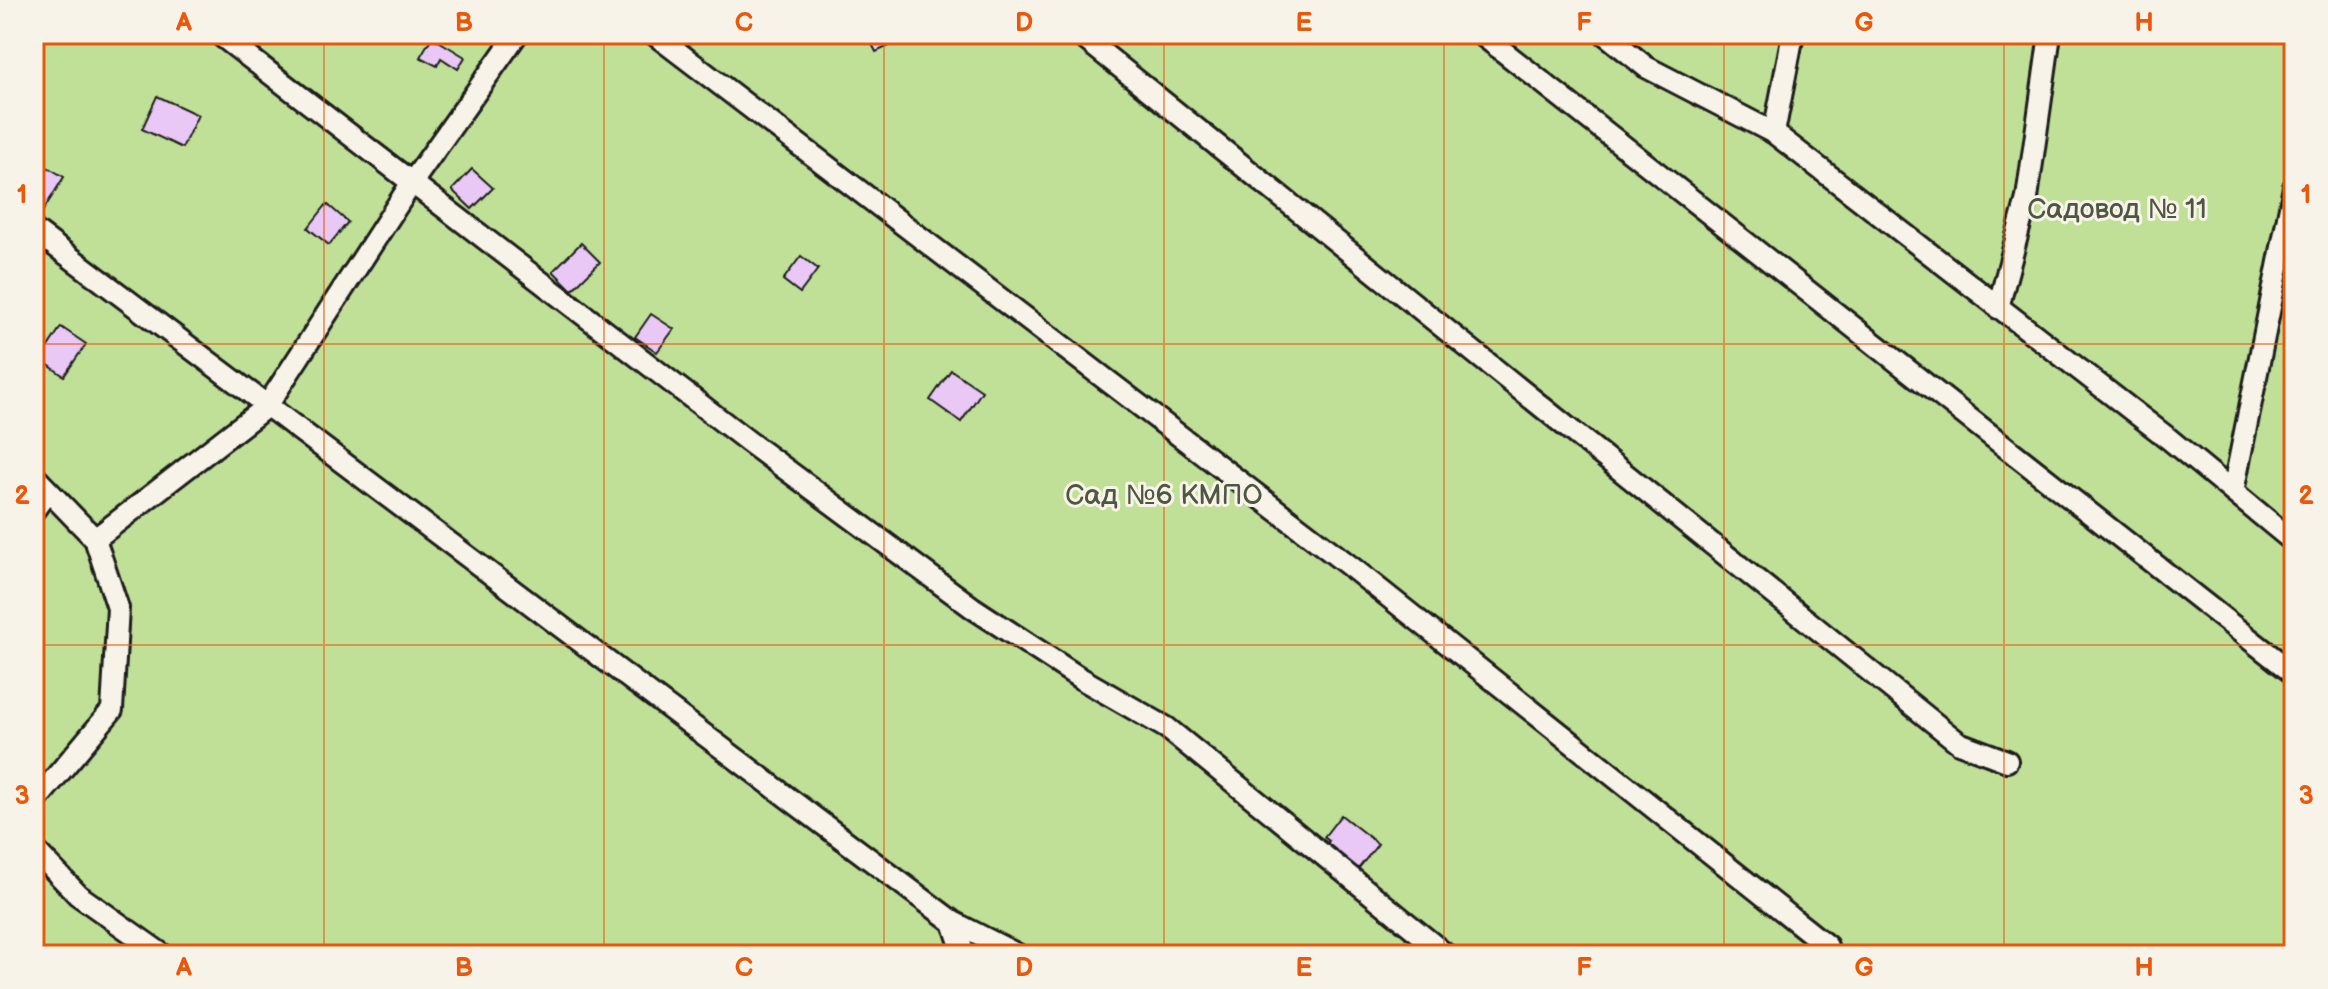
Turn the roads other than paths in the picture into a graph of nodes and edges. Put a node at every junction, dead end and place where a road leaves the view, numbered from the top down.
1 (219, 34) edge
2 (517, 34) edge
3 (654, 34) edge
4 (1079, 34) edge
5 (1481, 34) edge
6 (1605, 34) edge
7 (1793, 34) edge
8 (2050, 34) edge
9 (1774, 133) junction
10 (413, 181) junction
11 (2294, 187) edge
12 (34, 230) edge
13 (1998, 308) junction
14 (267, 406) junction
15 (41, 484) edge
16 (2233, 492) junction
17 (34, 510) edge
18 (95, 539) junction
19 (2294, 542) edge
20 (2294, 674) edge
21 (2007, 761) dead end
22 (34, 803) edge
23 (34, 849) edge
24 (953, 922) junction
25 (1827, 946) dead end
26 (163, 955) edge
27 (964, 955) edge
28 (1018, 955) edge
29 (1446, 955) edge

1 - 10 lane
2 - 10 lane
3 - 25 lane
4 - 21 lane
5 - 20 lane
6 - 9 lane
7 - 9 lane
8 - 13 lane
9 - 13 lane
10 - 14 lane
10 - 29 lane
11 - 16 lane
12 - 14 lane
13 - 16 lane
14 - 18 lane
14 - 24 lane
15 - 17 lane
15 - 18 lane
16 - 19 lane
18 - 22 lane
23 - 26 lane
24 - 27 lane
24 - 28 lane

